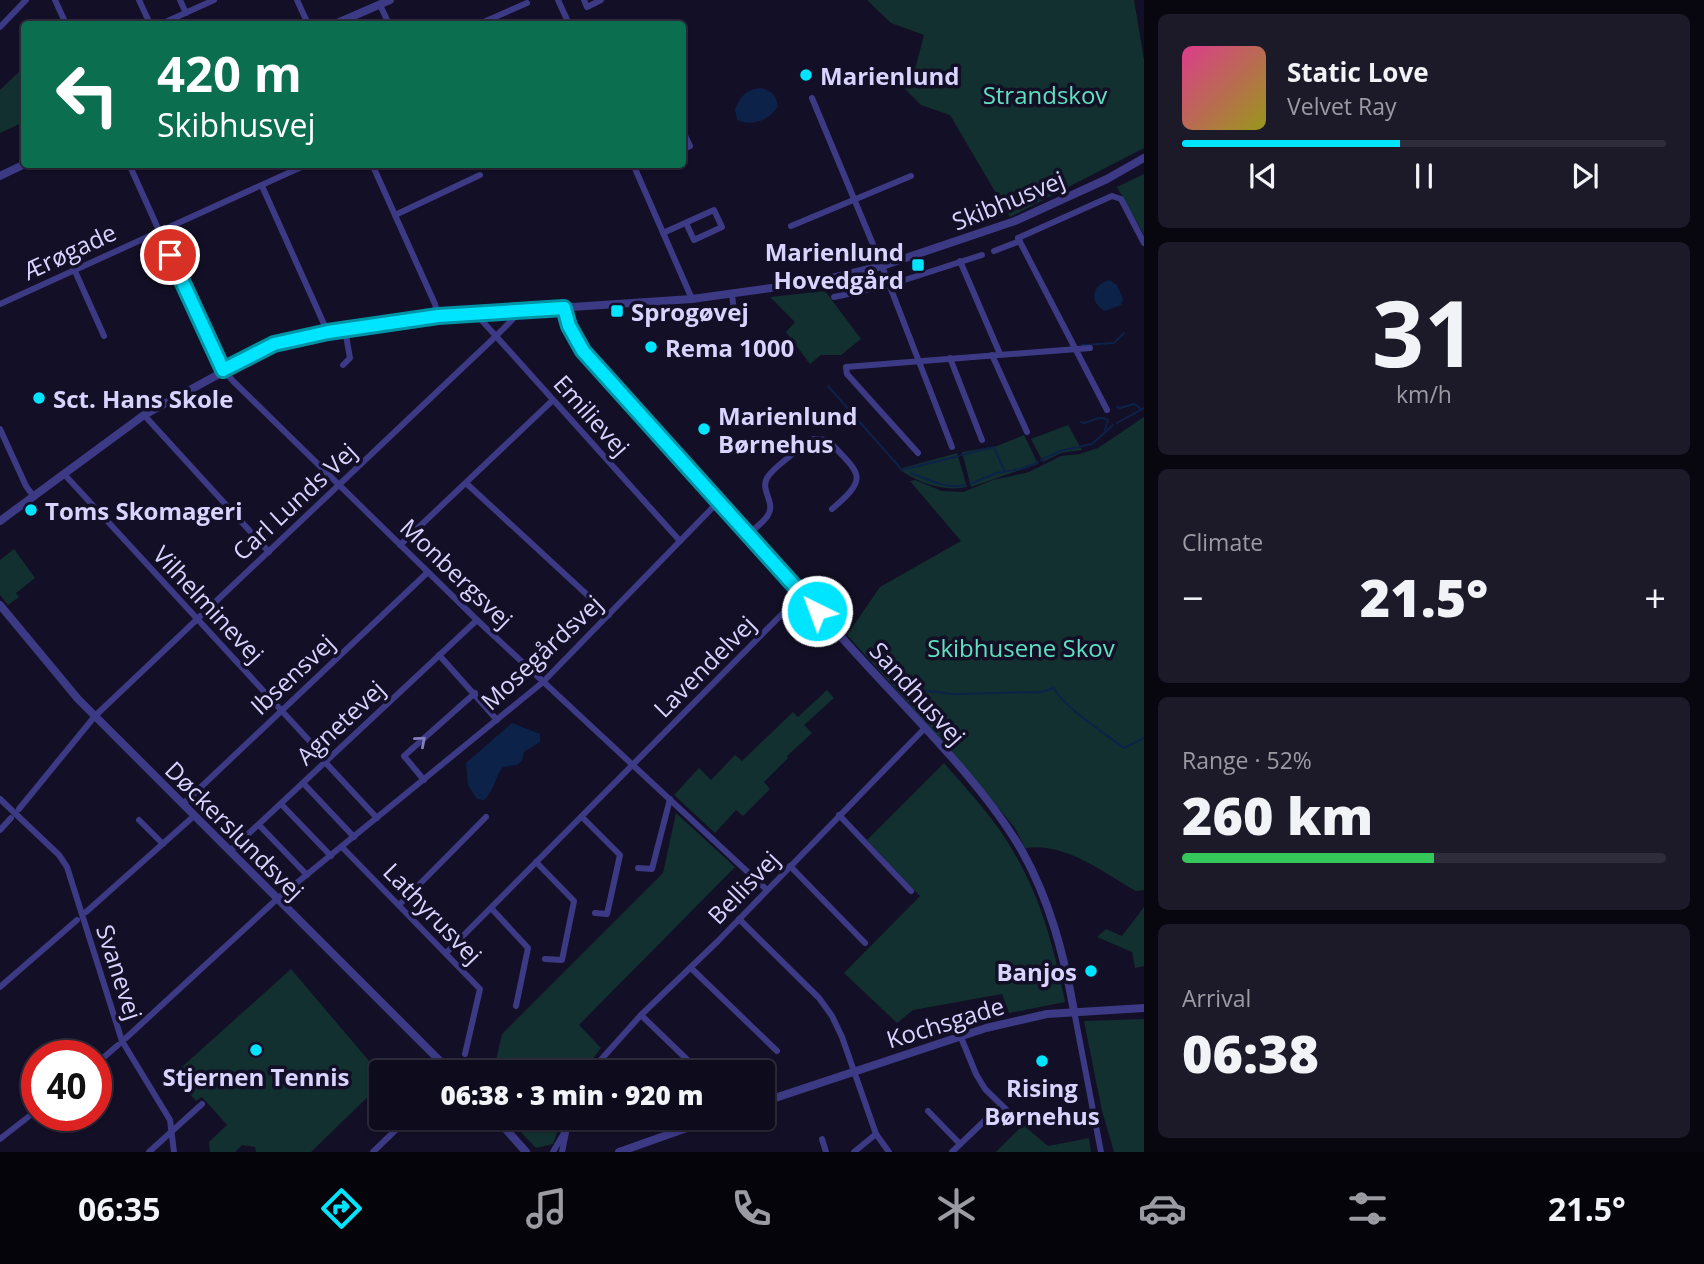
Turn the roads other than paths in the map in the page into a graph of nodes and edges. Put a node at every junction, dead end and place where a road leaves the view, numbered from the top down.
1 (26, 0) edge
2 (55, 0) edge
3 (139, 0) edge
4 (180, 0) edge
5 (214, 0) edge
6 (297, 0) edge
7 (390, 0) edge
8 (558, 0) edge
9 (584, 0) edge
10 (601, 0) edge
11 (527, 3) dead end
12 (380, 5) junction
13 (186, 13) junction
14 (499, 15) junction
15 (65, 21) edge
16 (149, 21) edge
17 (168, 21) edge
18 (307, 21) edge
19 (342, 21) edge
20 (388, 21) edge
21 (486, 21) edge
22 (502, 21) edge
23 (568, 21) edge
24 (0, 27) edge
25 (813, 98) dead end
26 (1144, 158) edge
27 (21, 166) edge
28 (132, 168) edge
29 (300, 168) edge
30 (374, 168) edge
31 (635, 168) edge
32 (480, 175) dead end
33 (0, 176) edge
34 (911, 176) dead end
35 (262, 186) junction
36 (854, 200) junction
37 (395, 215) junction
38 (686, 223) junction
39 (791, 226) dead end
40 (160, 231) junction
41 (663, 233) junction
42 (1020, 241) junction
43 (1144, 243) edge
44 (993, 251) dead end
45 (982, 255) dead end
46 (960, 261) junction
47 (882, 266) junction
48 (74, 269) junction
49 (890, 285) junction
50 (732, 295) junction
51 (834, 297) dead end
52 (692, 299) junction
53 (0, 304) edge
54 (564, 308) junction
55 (743, 310) dead end
56 (734, 311) junction
57 (516, 312) junction
58 (476, 314) junction
59 (438, 316) junction
60 (673, 318) dead end
61 (345, 330) junction
62 (328, 332) junction
63 (104, 336) dead end
64 (495, 337) junction
65 (1090, 348) dead end
66 (1074, 349) junction
67 (1000, 354) junction
68 (992, 355) junction
69 (950, 358) junction
70 (918, 360) junction
71 (343, 365) dead end
72 (223, 370) junction
73 (552, 400) junction
74 (1107, 410) dead end
75 (144, 415) junction
76 (0, 429) edge
77 (1027, 432) dead end
78 (982, 440) dead end
79 (952, 447) dead end
80 (918, 453) dead end
81 (64, 474) junction
82 (466, 483) junction
83 (339, 486) junction
84 (34, 497) junction
85 (719, 501) junction
86 (832, 509) dead end
87 (0, 522) edge
88 (749, 534) junction
89 (680, 541) junction
90 (400, 545) junction
91 (269, 552) junction
92 (428, 572) junction
93 (802, 594) junction
94 (0, 605) edge
95 (609, 615) junction
96 (197, 620) junction
97 (477, 620) junction
98 (439, 655) junction
99 (543, 682) junction
100 (475, 693) junction
101 (281, 710) junction
102 (95, 716) junction
103 (497, 720) junction
104 (924, 729) junction
105 (326, 761) junction
106 (633, 764) junction
107 (424, 780) junction
108 (303, 783) junction
109 (0, 799) edge
110 (670, 799) junction
111 (183, 804) junction
112 (281, 804) junction
113 (15, 813) junction
114 (839, 815) junction
115 (194, 816) junction
116 (486, 817) dead end
117 (582, 817) junction
118 (377, 818) junction
119 (139, 820) dead end
120 (259, 825) junction
121 (0, 830) edge
122 (354, 837) junction
123 (163, 844) junction
124 (342, 847) junction
125 (230, 851) junction
126 (331, 856) junction
127 (536, 862) junction
128 (790, 866) junction
129 (638, 868) dead end
130 (307, 875) junction
131 (767, 890) junction
132 (911, 891) dead end
133 (277, 898) junction
134 (399, 905) junction
135 (491, 908) junction
136 (86, 912) dead end
137 (595, 913) dead end
138 (739, 919) junction
139 (77, 920) dead end
140 (865, 943) dead end
141 (446, 953) junction
142 (545, 960) dead end
143 (691, 968) junction
144 (0, 987) edge
145 (516, 1006) dead end
146 (1144, 1008) edge
147 (1074, 1011) junction
148 (641, 1015) junction
149 (960, 1035) junction
150 (126, 1038) dead end
151 (118, 1045) dead end
152 (112, 1050) edge
153 (777, 1051) dead end
154 (465, 1054) dead end
155 (439, 1060) edge
156 (601, 1060) edge
157 (688, 1060) edge
158 (853, 1071) junction
159 (775, 1098) edge
160 (201, 1104) dead end
161 (1001, 1105) junction
162 (928, 1111) dead end
163 (21, 1123) edge
164 (1020, 1123) dead end
165 (172, 1130) junction
166 (396, 1130) edge
167 (507, 1130) edge
168 (565, 1130) edge
169 (566, 1130) edge
170 (681, 1130) edge
171 (876, 1134) junction
172 (513, 1136) junction
173 (0, 1139) edge
174 (822, 1139) dead end
175 (960, 1144) junction
176 (149, 1152) edge
177 (174, 1152) edge
178 (373, 1152) edge
179 (526, 1152) edge
180 (534, 1152) edge
181 (553, 1152) edge
182 (562, 1152) edge
183 (619, 1152) edge
184 (826, 1152) edge
185 (854, 1152) edge
186 (889, 1152) edge
187 (952, 1152) edge
188 (1101, 1152) edge

1 - 24 street
2 - 15 street
3 - 16 street
4 - 13 street
5 - 13 street
6 - 18 street
7 - 12 street
8 - 23 street
9 - 10 street
11 - 14 street
12 - 19 street
12 - 20 street
13 - 17 street
14 - 21 street
14 - 22 street
25 - 36 street
26 - 47 street, Skibhusvej
27 - 33 street
28 - 40 street
29 - 35 street, Ærøgade
30 - 37 street
31 - 41 street
32 - 37 street
34 - 36 street
35 - 40 street, Ærøgade
35 - 62 street
36 - 39 street
36 - 47 street
37 - 59 street
38 - 38 street
38 - 41 street
40 - 48 street, Ærøgade
40 - 72 street
41 - 52 street
42 - 43 street
42 - 44 street
42 - 66 street
45 - 46 street
46 - 49 street
46 - 67 street
47 - 49 street
47 - 50 street, Skibhusvej
48 - 53 street, Ærøgade
48 - 63 street
49 - 51 street
49 - 70 street
50 - 52 street, Skibhusvej
50 - 56 street
52 - 54 street, Skibhusvej
54 - 57 street, Skibhusvej
54 - 85 street, Sandhusvej
55 - 56 street
56 - 60 street
57 - 58 street, Skibhusvej
57 - 64 street, Carl Lunds Vej
58 - 59 street, Skibhusvej
58 - 64 street, Emilievej
59 - 61 street, Skibhusvej
61 - 62 street, Skibhusvej
61 - 71 street
62 - 72 street, Skibhusvej
64 - 73 street, Emilievej
64 - 83 street, Carl Lunds Vej
65 - 66 street
66 - 67 street
66 - 74 street
67 - 68 street
68 - 69 street
68 - 77 street
69 - 70 street
69 - 78 street
70 - 79 street
70 - 80 street
72 - 75 street, Skibhusvej
72 - 83 street, Monbergsvej
73 - 82 street
73 - 89 street, Emilievej
75 - 81 street, Skibhusvej
75 - 91 street
76 - 84 street
81 - 84 street, Skibhusvej
81 - 96 street, Vilhelminevej
82 - 90 street
82 - 95 street
83 - 90 street, Monbergsvej
83 - 91 street, Carl Lunds Vej
84 - 87 street, Skibhusvej
85 - 88 street, Sandhusvej
85 - 89 street, Mosegårdsvej
86 - 88 street
88 - 93 street, Sandhusvej
89 - 95 street, Mosegårdsvej
90 - 92 street, Monbergsvej
91 - 96 street, Carl Lunds Vej
92 - 97 street, Monbergsvej
92 - 101 street, Ibsensvej
93 - 104 street, Sandhusvej
93 - 106 street, Lavendelvej
94 - 102 street, Døckerslundsvej
95 - 99 street, Mosegårdsvej
96 - 101 street, Vilhelminevej
96 - 102 street, Carl Lunds Vej
97 - 98 street, Agnetevej
97 - 99 street, Monbergsvej
98 - 100 street
98 - 105 street, Agnetevej
99 - 103 street, Mosegårdsvej
99 - 106 street, Monbergsvej
100 - 103 street
107 -> 100 street
101 - 105 street, Vilhelminevej
101 - 111 street, Ibsensvej
102 - 111 street, Døckerslundsvej
102 - 113 street, Carl Lunds Vej
103 - 107 street, Mosegårdsvej
104 - 114 street, Bellisvej
104 - 147 street, Sandhusvej
105 - 108 street, Agnetevej
105 - 118 street
106 - 110 street, Monbergsvej
106 - 117 street, Lavendelvej
107 - 118 street, Mosegårdsvej
108 - 112 street, Agnetevej
108 - 122 street
109 - 113 street, Svanevej
110 - 129 street
110 - 131 street, Monbergsvej
111 - 115 street, Døckerslundsvej
112 - 120 street, Agnetevej
112 - 126 street
113 - 121 street, Carl Lunds Vej
113 - 165 street, Svanevej
114 - 128 street, Bellisvej
114 - 132 street
115 - 123 street
115 - 125 street, Døckerslundsvej
116 - 134 street
117 - 127 street, Lavendelvej
117 - 137 street
118 - 122 street, Mosegårdsvej
119 - 123 street
120 - 125 street, Agnetevej
120 - 130 street
122 - 124 street, Mosegårdsvej
123 - 136 street
124 - 126 street, Mosegårdsvej
124 - 134 street, Lathyrusvej
125 - 133 street, Døckerslundsvej
126 - 130 street, Mosegårdsvej
127 - 135 street, Lavendelvej
127 - 142 street
128 - 131 street, Bellisvej
128 - 140 street
130 - 133 street, Mosegårdsvej
131 - 138 street, Bellisvej
133 - 150 street, Mosegårdsvej
133 - 155 street, Døckerslundsvej
134 - 141 street, Lathyrusvej
135 - 141 street, Lavendelvej
135 - 145 street
138 - 143 street, Bellisvej
138 - 158 street
139 - 144 street
141 - 154 street, Lathyrusvej
143 - 148 street, Bellisvej
143 - 153 street
146 - 147 street, Kochsgade
147 - 149 street, Kochsgade
147 - 188 street
148 - 156 street, Bellisvej
148 - 157 street
149 - 158 street, Kochsgade
149 - 161 street
151 - 152 street
158 - 159 street, Kochsgade
158 - 171 street
160 - 165 street
161 - 164 street
161 - 175 street
162 - 175 street
163 - 173 street
165 - 176 street
165 - 177 street, Svanevej
166 - 178 street
167 - 172 street
168 - 181 street
169 - 182 street
170 - 183 street
171 - 185 street
171 - 186 street
172 - 179 street
172 - 180 street
174 - 184 street
175 - 187 street

